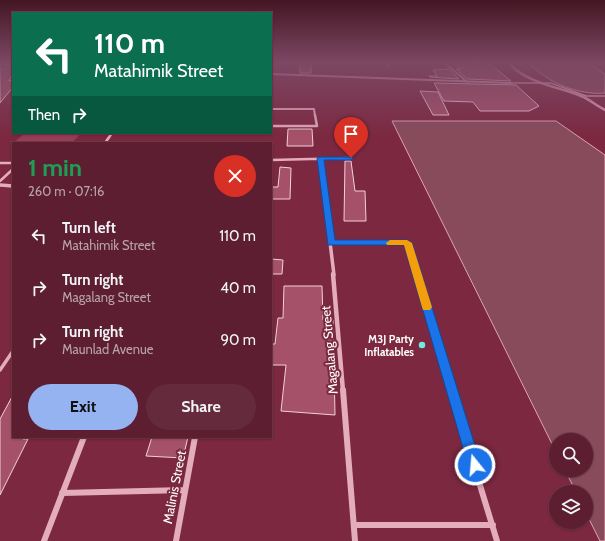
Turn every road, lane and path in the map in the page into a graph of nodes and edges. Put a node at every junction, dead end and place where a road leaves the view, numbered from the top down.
1 (562, 87) edge
2 (605, 96) edge
3 (272, 109) edge
4 (272, 126) edge
5 (320, 158) junction
6 (351, 158) dead end
7 (272, 160) edge
8 (0, 163) edge
9 (12, 163) edge
10 (12, 170) edge
11 (0, 181) edge
12 (0, 185) edge
13 (12, 186) edge
14 (331, 243) junction
15 (12, 352) edge
16 (0, 370) edge
17 (84, 438) edge
18 (195, 438) edge
19 (185, 490) junction
20 (62, 493) junction
21 (354, 524) junction
22 (493, 525) junction
23 (44, 541) edge
24 (176, 541) edge
25 (355, 541) edge
26 (497, 541) edge

1 - 2 lane
3 - 4 street
5 - 6 street
5 - 7 street
5 - 14 street, Magalang Street
8 - 9 street
10 - 11 street
12 - 13 street
14 - 21 street, Magalang Street
14 - 22 street
15 - 16 lane
17 - 20 street
18 - 19 street, Malinis Street
19 - 20 street
19 - 24 street, Malinis Street
20 - 23 street
21 - 22 street
21 - 25 street, Magalang Street
22 - 26 street

